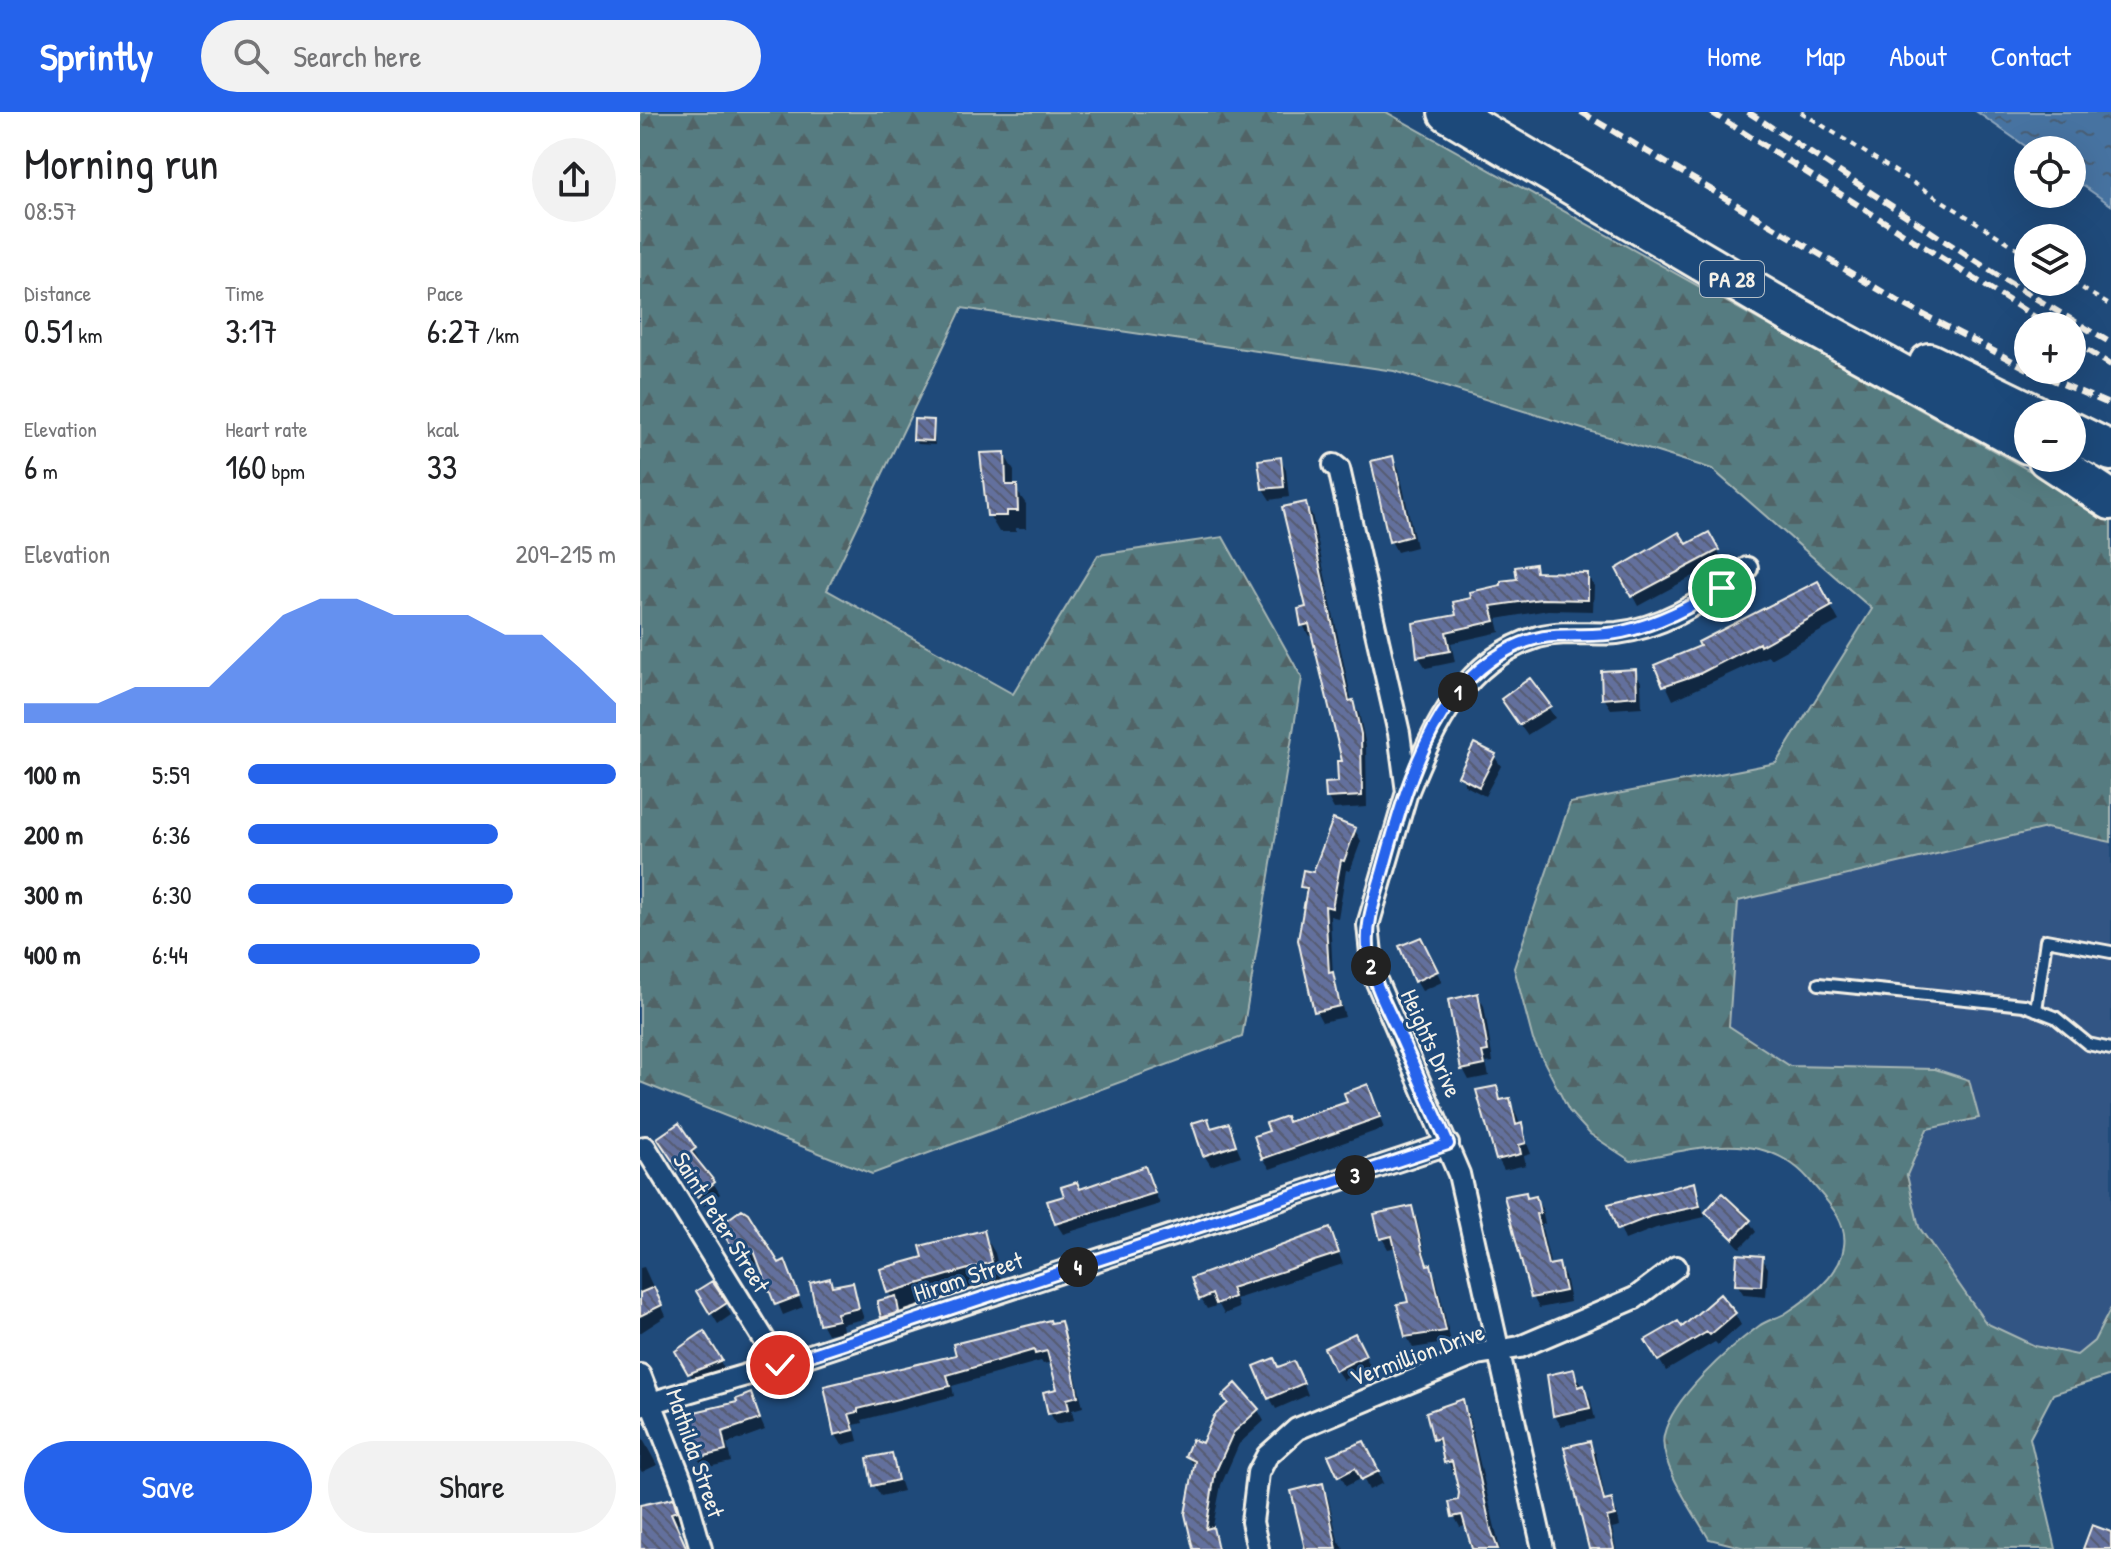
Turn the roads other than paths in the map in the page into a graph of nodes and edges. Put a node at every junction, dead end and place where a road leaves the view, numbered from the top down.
1 (1448, 112) edge
2 (1497, 112) edge
3 (2014, 427) edge
4 (2014, 431) edge
5 (2086, 439) edge
6 (2111, 451) edge
7 (1334, 465) dead end
8 (2074, 472) edge
9 (2085, 472) edge
10 (2111, 485) edge
11 (2111, 500) edge
12 (1747, 568) dead end
13 (1407, 792) junction
14 (2111, 952) edge
15 (1819, 984) dead end
16 (2036, 1010) junction
17 (2111, 1049) edge
18 (1448, 1144) junction
19 (645, 1147) dead end
20 (1676, 1267) dead end
21 (1497, 1351) junction
22 (780, 1365) junction
23 (640, 1375) edge
24 (647, 1404) edge
25 (701, 1549) edge
26 (1258, 1549) edge
27 (1543, 1549) edge

1 - 4 highway, PA 28
2 - 3 highway, PA 28
5 - 6 highway
7 - 13 street, Heights Drive
8 - 11 highway
9 - 10 highway
12 - 13 street
13 - 18 street, Heights Drive
14 - 16 lane
15 - 16 lane
16 - 17 lane
18 - 21 street, Heights Drive
18 - 22 street, Hiram Street
19 - 22 street, Saint Peter Street
20 - 21 street, Vermillion Drive
21 - 26 street, Vermillion Drive
21 - 27 street, Heights Drive
22 - 24 street, Hiram Street
23 - 24 street, Mathilda Street
24 - 25 street, Mathilda Street

